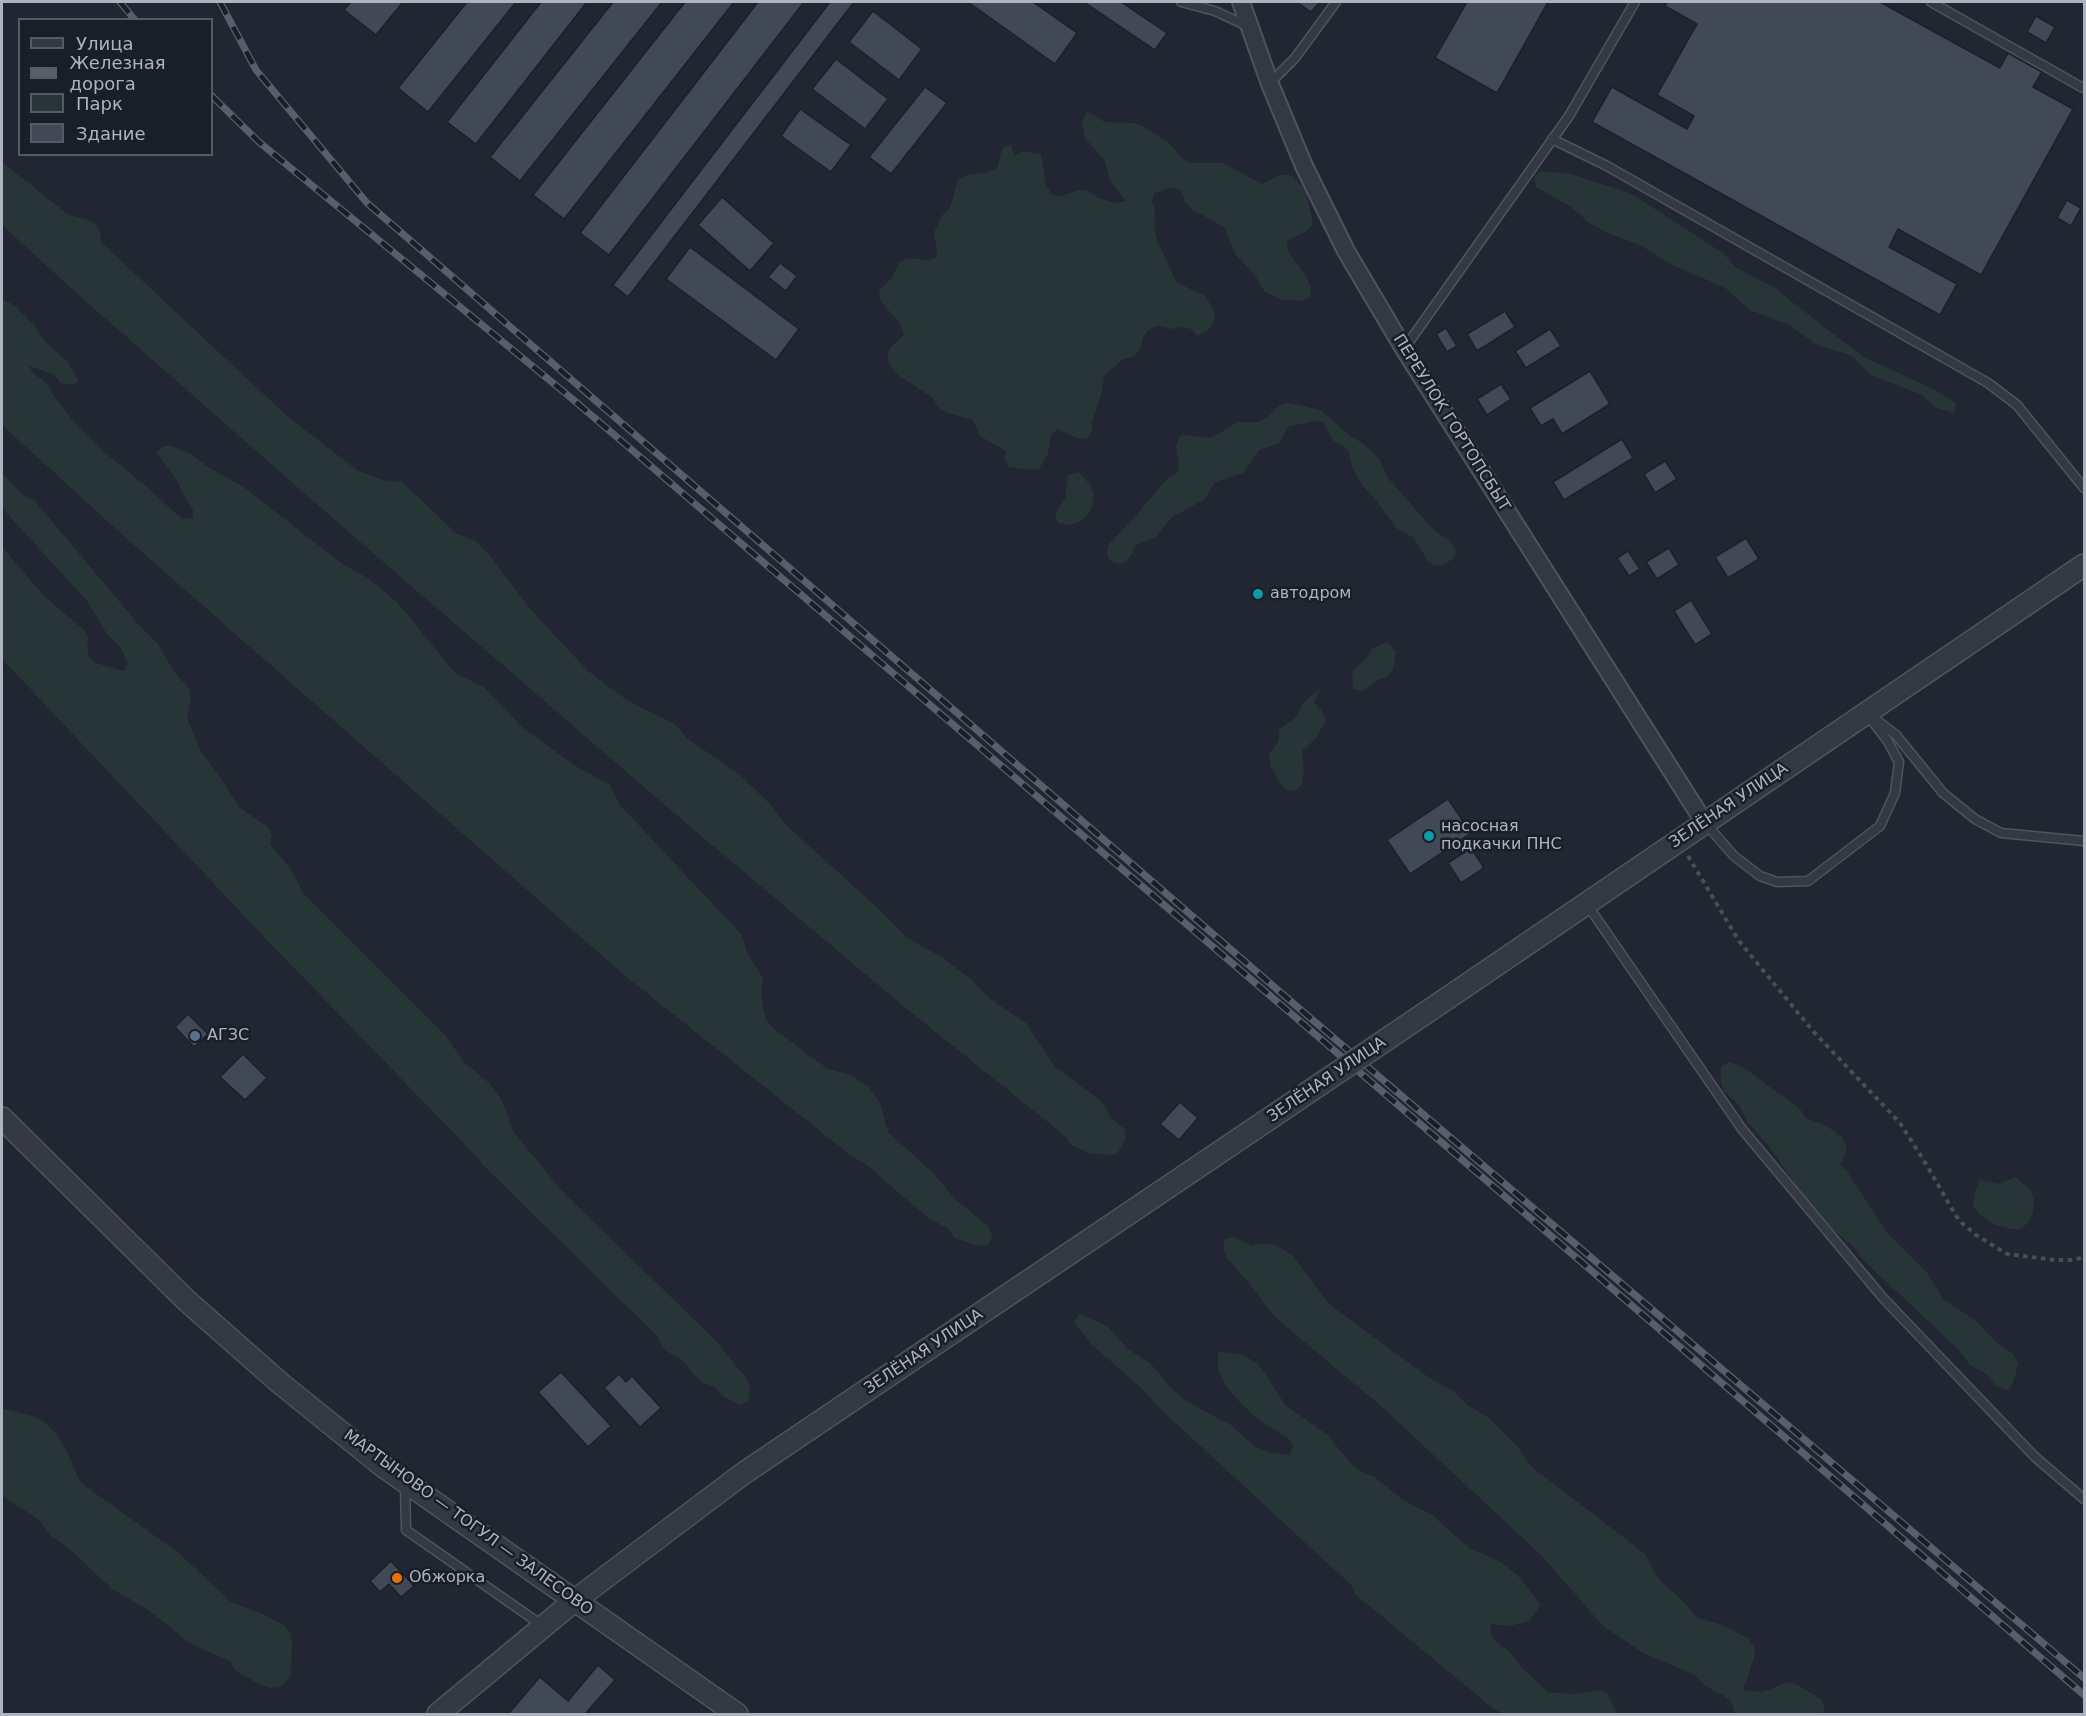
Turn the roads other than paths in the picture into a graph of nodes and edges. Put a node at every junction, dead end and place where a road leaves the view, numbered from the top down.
1 (1180, 2) edge
2 (1336, 2) edge
3 (1635, 2) edge
4 (1931, 2) edge
5 (1244, 4) edge
6 (1249, 27) junction
7 (1270, 84) junction
8 (2083, 88) dead end
9 (1552, 139) junction
10 (1404, 349) junction
11 (2085, 488) edge
12 (2085, 565) edge
13 (1866, 713) junction
14 (1704, 822) junction
15 (2085, 841) edge
16 (1586, 903) junction
17 (2, 1118) edge
18 (405, 1481) junction
19 (2085, 1499) edge
20 (574, 1601) junction
21 (544, 1626) junction
22 (438, 1714) edge
23 (737, 1714) edge

1 - 6 lane
2 - 7 lane
3 - 9 lane
4 - 8 lane
5 - 6 street, ПЕРЕУЛОК ГОРТОПСБЫТ
6 - 7 street, ПЕРЕУЛОК ГОРТОПСБЫТ
7 - 10 street, ПЕРЕУЛОК ГОРТОПСБЫТ
9 - 10 lane
9 - 11 lane
10 - 14 street, ПЕРЕУЛОК ГОРТОПСБЫТ
12 - 13 street, ЗЕЛЁНАЯ УЛИЦА
13 - 14 street, ЗЕЛЁНАЯ УЛИЦА
13 - 14 lane
13 - 15 lane
14 - 16 street, ЗЕЛЁНАЯ УЛИЦА
16 - 19 lane
16 - 20 street, ЗЕЛЁНАЯ УЛИЦА, bridge
17 - 18 street, МАРТЫНОВО — ТОГУЛ — ЗАЛЕСОВО
18 - 20 street, МАРТЫНОВО — ТОГУЛ — ЗАЛЕСОВО
18 - 21 lane
20 - 21 street, ЗЕЛЁНАЯ УЛИЦА
20 - 23 street, МАРТЫНОВО — ТОГУЛ — ЗАЛЕСОВО
21 - 22 street, ЗЕЛЁНАЯ УЛИЦА

